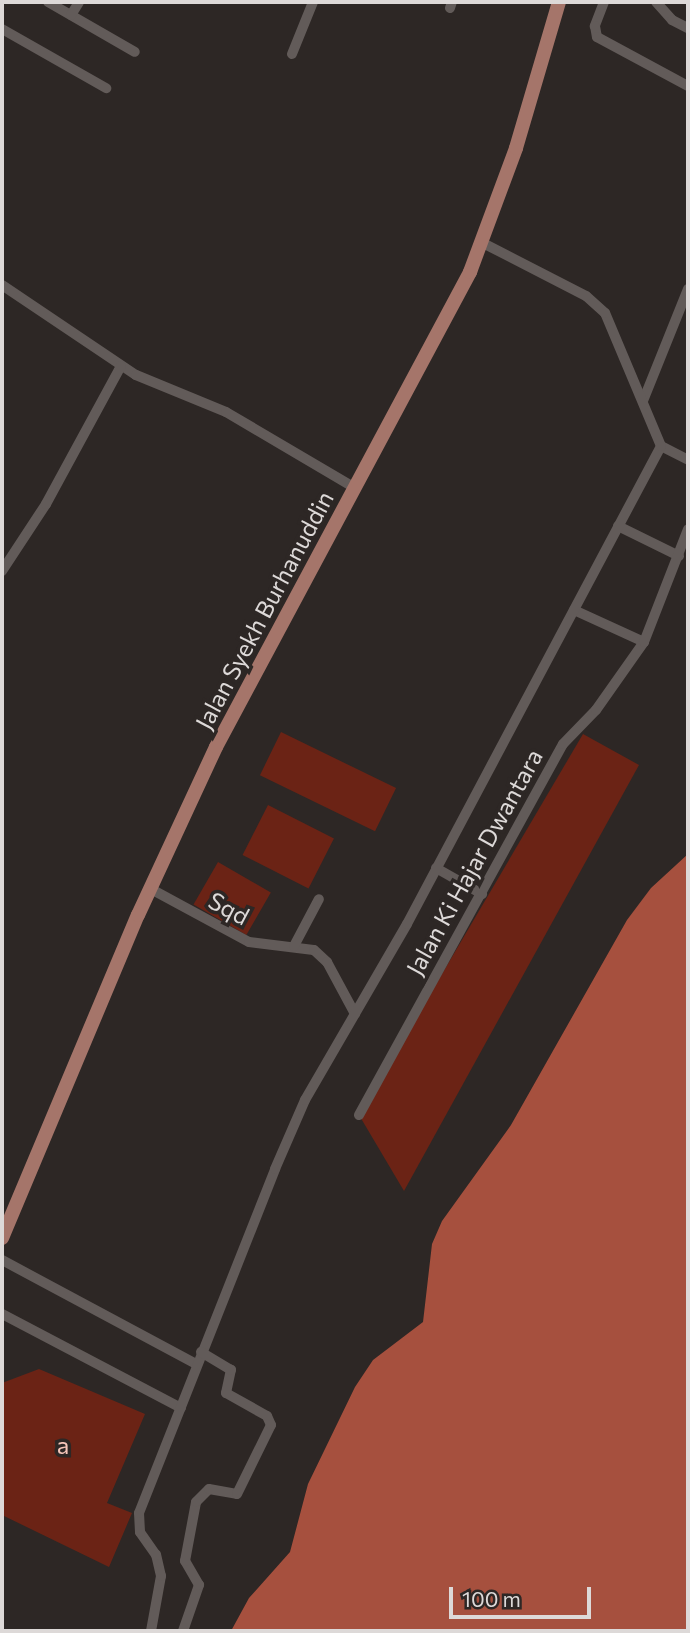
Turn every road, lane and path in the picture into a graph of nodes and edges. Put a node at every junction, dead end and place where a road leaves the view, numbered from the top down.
1 (48, 2) edge
2 (79, 2) edge
3 (313, 2) edge
4 (559, 2) edge
5 (604, 2) edge
6 (656, 2) edge
7 (71, 15) junction
8 (688, 28) edge
9 (2, 29) edge
10 (135, 52) dead end
11 (292, 54) dead end
12 (688, 86) edge
13 (106, 88) dead end
14 (483, 243) junction
15 (2, 285) edge
16 (688, 289) edge
17 (121, 366) junction
18 (642, 401) junction
19 (661, 446) junction
20 (688, 460) edge
21 (355, 488) junction
22 (618, 526) junction
23 (688, 529) edge
24 (679, 556) junction
25 (2, 571) edge
26 (574, 610) junction
27 (644, 642) junction
28 (436, 868) junction
29 (151, 889) junction
30 (482, 894) junction
31 (319, 899) dead end
32 (293, 946) junction
33 (355, 1014) junction
34 (359, 1115) dead end
35 (2, 1238) edge
36 (2, 1260) edge
37 (2, 1314) edge
38 (201, 1352) junction
39 (196, 1364) junction
40 (181, 1408) junction
41 (151, 1631) edge
42 (183, 1631) edge

1 - 7 street
2 - 7 street
3 - 11 street
4 - 14 main road, Jalan Syekh Burhanuddin
5 - 12 street
6 - 8 street
7 - 10 street
9 - 13 street
14 - 18 street
14 - 21 main road, Jalan Syekh Burhanuddin
15 - 17 street
16 - 18 street
17 - 21 street
17 - 25 street
18 - 19 street
19 - 20 street
19 - 22 street
21 - 29 main road, Jalan Syekh Burhanuddin
22 - 24 street
22 - 26 street
23 - 24 street, Jalan Ki Hajar Dwantara
24 - 27 street, Jalan Ki Hajar Dwantara
26 - 27 street
26 - 28 street
27 - 30 street, Jalan Ki Hajar Dwantara
28 - 30 street
28 - 33 street
29 - 32 street, Sqd
29 - 35 main road, Jalan Syekh Burhanuddin
30 - 34 street, Jalan Ki Hajar Dwantara
31 - 32 street
32 - 33 street, Sqd
33 - 38 street
36 - 39 street
37 - 40 street
38 - 39 street
38 - 42 street
39 - 40 street
40 - 41 street

